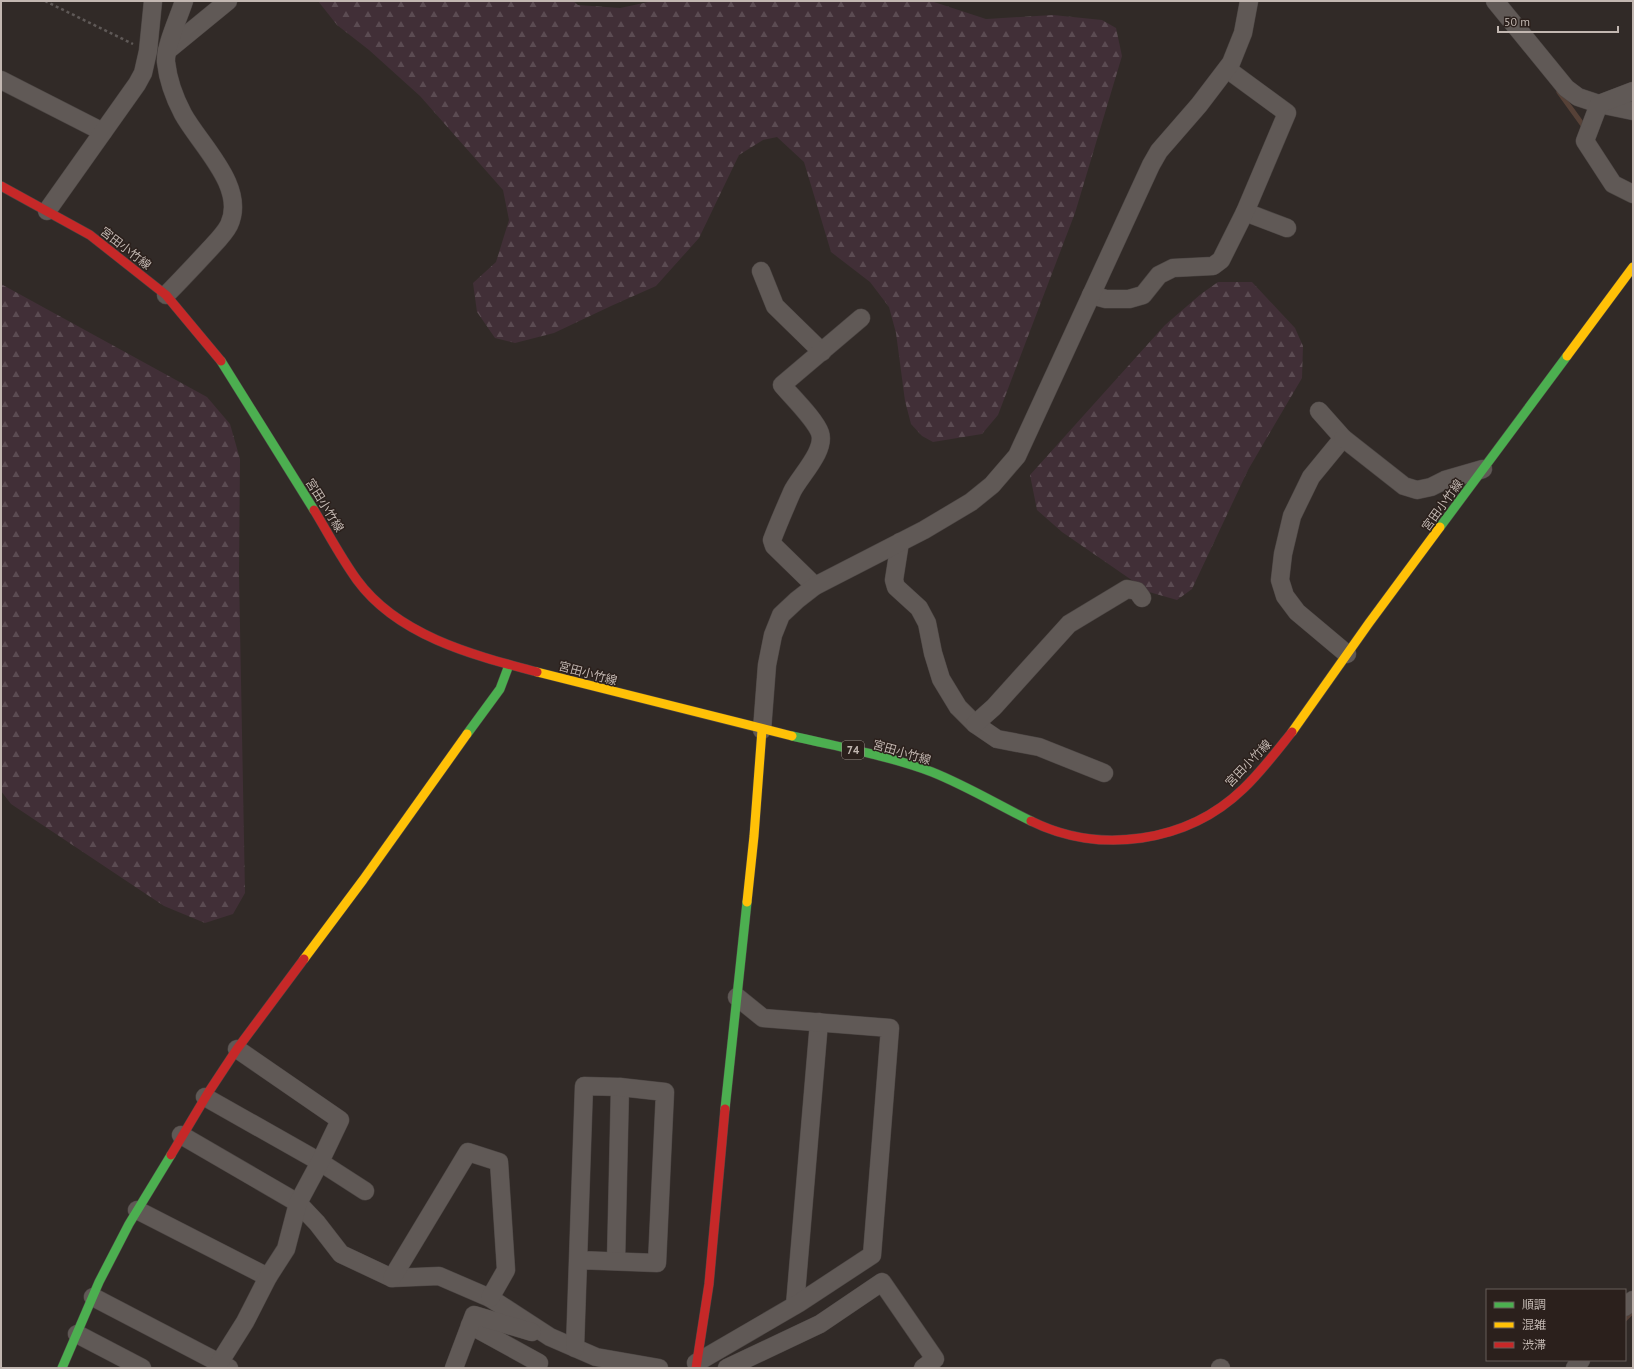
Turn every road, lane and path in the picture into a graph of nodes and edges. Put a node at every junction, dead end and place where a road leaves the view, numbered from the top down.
1 (45, 1) edge
2 (154, 1) edge
3 (184, 1) edge
4 (228, 1) edge
5 (1249, 1) edge
6 (1495, 1) edge
7 (167, 51) junction
8 (147, 57) junction
9 (1227, 69) junction
10 (1, 80) edge
11 (1633, 91) edge
12 (1599, 104) junction
13 (1633, 111) edge
14 (103, 132) junction
15 (1, 186) edge
16 (1633, 194) edge
17 (46, 211) junction
18 (1245, 212) junction
19 (1287, 228) dead end
20 (1633, 267) edge
21 (761, 271) dead end
22 (166, 295) junction
23 (1091, 295) junction
24 (861, 318) dead end
25 (822, 352) junction
26 (1319, 411) dead end
27 (1343, 438) junction
28 (1483, 470) junction
29 (900, 542) junction
30 (815, 586) junction
31 (1142, 598) dead end
32 (1347, 654) junction
33 (510, 665) junction
34 (975, 724) junction
35 (762, 730) junction
36 (1104, 773) dead end
37 (737, 997) junction
38 (819, 1022) junction
39 (237, 1049) junction
40 (620, 1087) junction
41 (205, 1097) junction
42 (181, 1136) junction
43 (320, 1162) junction
44 (366, 1191) dead end
45 (298, 1203) junction
46 (137, 1210) junction
47 (578, 1260) junction
48 (616, 1261) junction
49 (268, 1277) junction
50 (392, 1278) junction
51 (93, 1297) junction
52 (490, 1298) junction
53 (795, 1305) junction
54 (470, 1325) junction
55 (78, 1334) junction
56 (550, 1337) junction
57 (575, 1348) junction
58 (602, 1363) edge
59 (222, 1366) edge
60 (696, 1366) edge
61 (62, 1368) edge
62 (142, 1368) edge
63 (454, 1368) edge
64 (537, 1368) edge
65 (659, 1368) edge
66 (720, 1368) edge
67 (727, 1368) edge
68 (923, 1368) edge

1 - 8 path
2 - 8 street
3 - 7 street
4 - 7 street
5 - 9 street
6 - 12 street
7 - 8 street
7 - 22 street
8 - 14 street
9 - 18 street
9 - 23 street
10 - 14 street
11 - 12 street
12 - 13 street
12 - 16 street
14 - 17 street
15 - 17 main road, 宮田小竹線 / 74
17 - 22 main road, 宮田小竹線 / 74
18 - 19 street
18 - 23 street
20 - 28 main road, 宮田小竹線 / 74
21 - 25 street
22 - 33 main road, 宮田小竹線 / 74
23 - 29 street
24 - 25 street
25 - 30 street
26 - 27 street
27 - 28 street
27 - 32 street
28 - 32 main road, 宮田小竹線 / 74
29 - 30 street
29 - 34 street
30 - 35 street
31 - 34 street
32 - 35 main road, 宮田小竹線 / 74
33 - 35 main road, 宮田小竹線 / 74
33 - 39 main road
34 - 36 street
35 - 37 main road
37 - 38 street
37 - 60 main road
38 - 53 street
38 - 53 street
39 - 41 main road
39 - 43 street
40 - 47 street
40 - 48 street
40 - 48 street
41 - 42 main road
41 - 43 street
42 - 45 street
42 - 46 main road
43 - 44 street
43 - 45 street
45 - 49 street
45 - 50 street
46 - 49 street
46 - 51 main road
47 - 48 street
47 - 57 street
49 - 59 street
50 - 52 street
50 - 52 street
51 - 55 main road
51 - 59 street
52 - 56 street
53 - 60 street
54 - 56 street
54 - 63 street
54 - 64 street
55 - 61 main road
55 - 62 street
56 - 57 street
57 - 58 street
58 - 65 street
60 - 66 street
67 - 68 street

